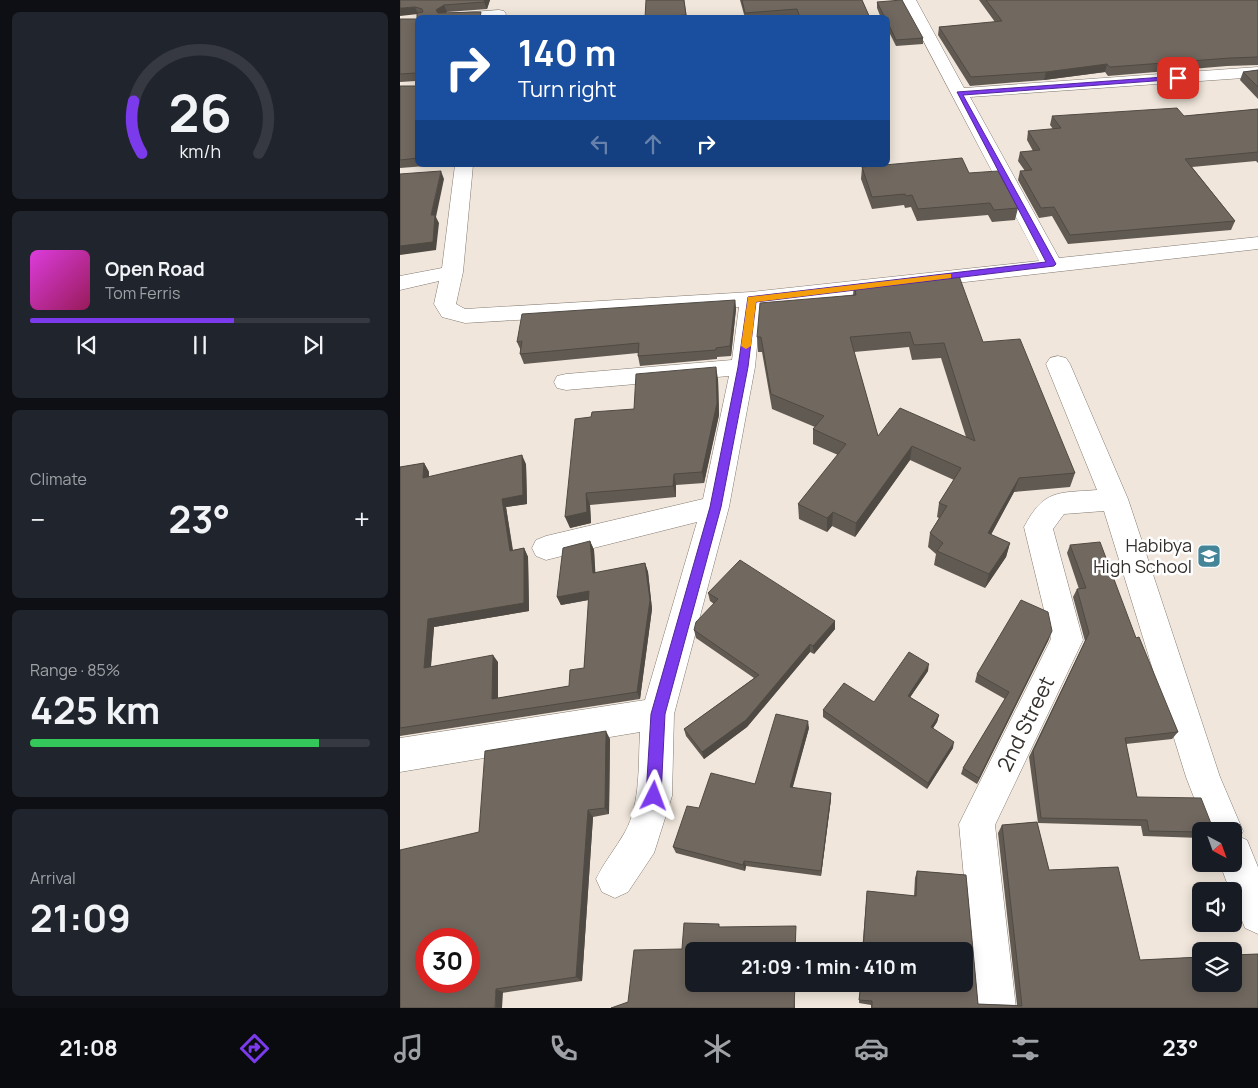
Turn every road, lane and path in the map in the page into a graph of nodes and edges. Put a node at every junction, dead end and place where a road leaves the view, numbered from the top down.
1 (909, 0) edge
2 (500, 10) edge
3 (467, 15) edge
4 (1258, 72) edge
5 (959, 93) junction
6 (457, 168) edge
7 (1258, 243) edge
8 (1051, 264) junction
9 (452, 272) junction
10 (400, 283) edge
11 (751, 299) junction
12 (1058, 364) dead end
13 (743, 367) junction
14 (566, 382) dead end
15 (1114, 499) junction
16 (715, 507) junction
17 (546, 548) dead end
18 (658, 714) junction
19 (400, 755) edge
20 (1222, 822) edge
21 (1241, 872) edge
22 (615, 879) dead end
23 (1258, 915) edge
24 (996, 1008) edge

1 - 5 street
2 - 3 street
4 - 5 street
5 - 8 street
6 - 9 street
7 - 8 street
8 - 11 street
9 - 10 street
9 - 11 street
11 - 13 street
12 - 15 street
13 - 14 street
13 - 16 street
15 - 20 street
15 - 24 street, 2nd Street
16 - 17 street
16 - 18 street
18 - 19 street
18 - 22 street
21 - 23 street

